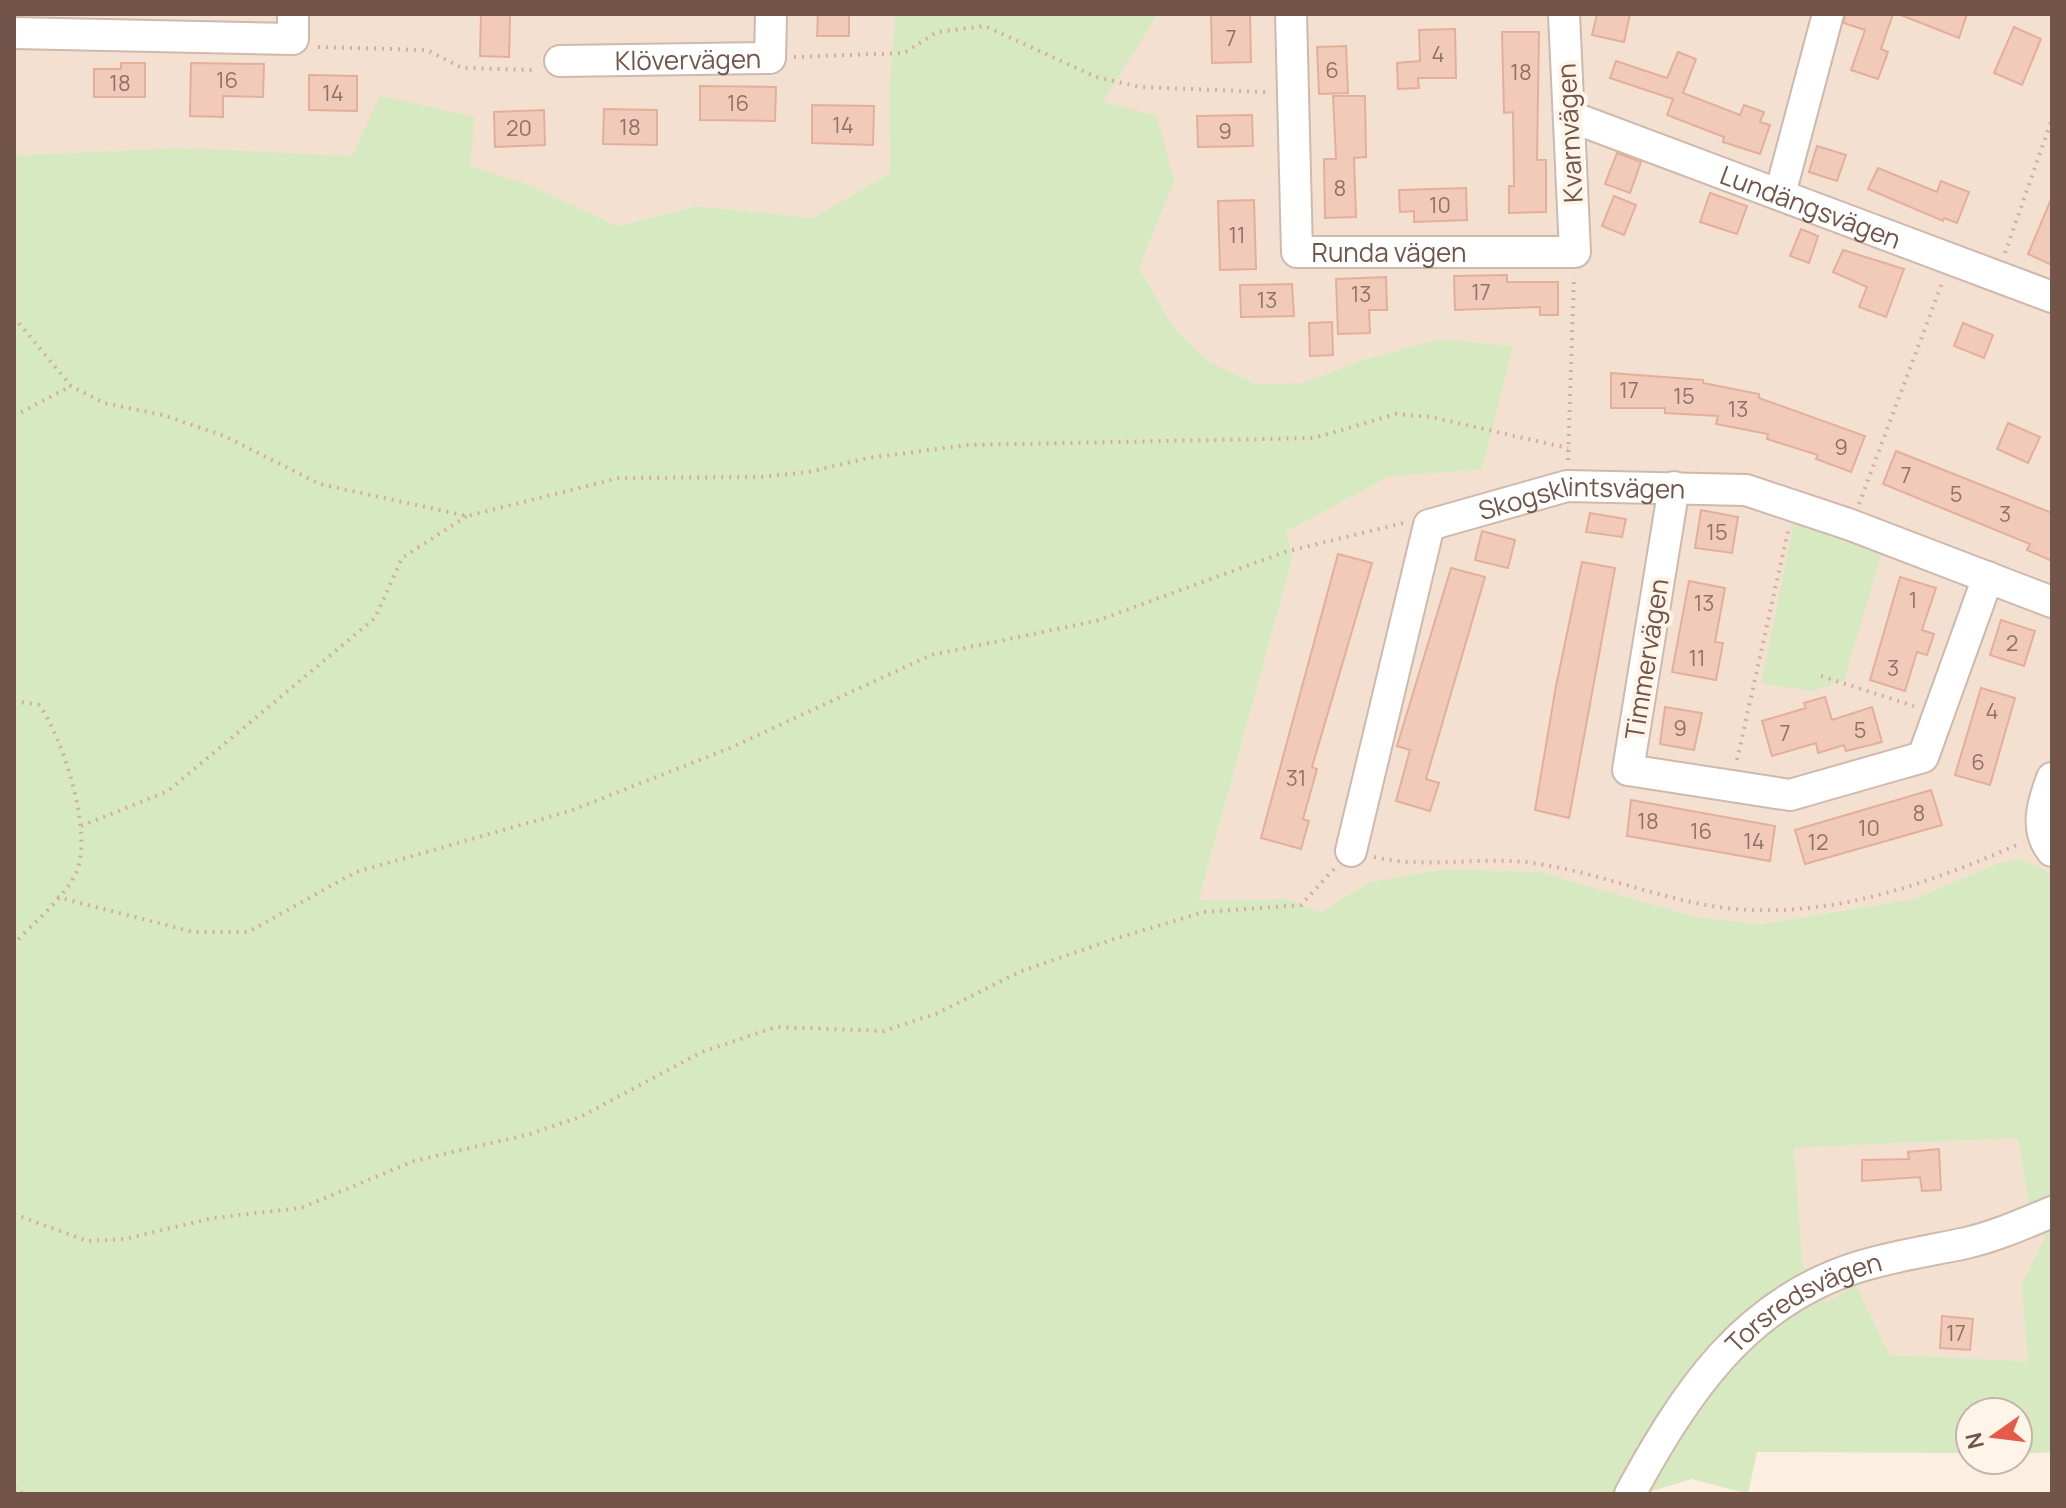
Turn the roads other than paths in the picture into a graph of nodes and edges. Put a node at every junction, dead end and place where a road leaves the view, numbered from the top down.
1 (771, 14) edge
2 (1291, 14) edge
3 (1564, 14) edge
4 (1828, 14) edge
5 (293, 26) edge
6 (14, 33) edge
7 (560, 61) road end
8 (1569, 116) junction
9 (1780, 194) junction
10 (1575, 252) joint
11 (2052, 297) edge
12 (1674, 487) junction
13 (1988, 577) junction
14 (2052, 602) edge
15 (2052, 778) edge
16 (2048, 842) edge
17 (1351, 851) road end
18 (2052, 1212) edge
19 (1630, 1494) edge

1 - 7 street, Klövervägen
2 - 10 street, Runda vägen
3 - 8 street, Kvarnvägen
4 - 9 street
5 - 6 street
8 - 9 street, Lundängsvägen
8 - 10 street, Kvarnvägen
9 - 11 street, Lundängsvägen
12 - 13 street, Skogsklintsvägen
12 - 13 street, Timmervägen
12 - 17 street, Skogsklintsvägen
13 - 14 street, Skogsklintsvägen
15 - 16 street
18 - 19 street, Torsredsvägen

